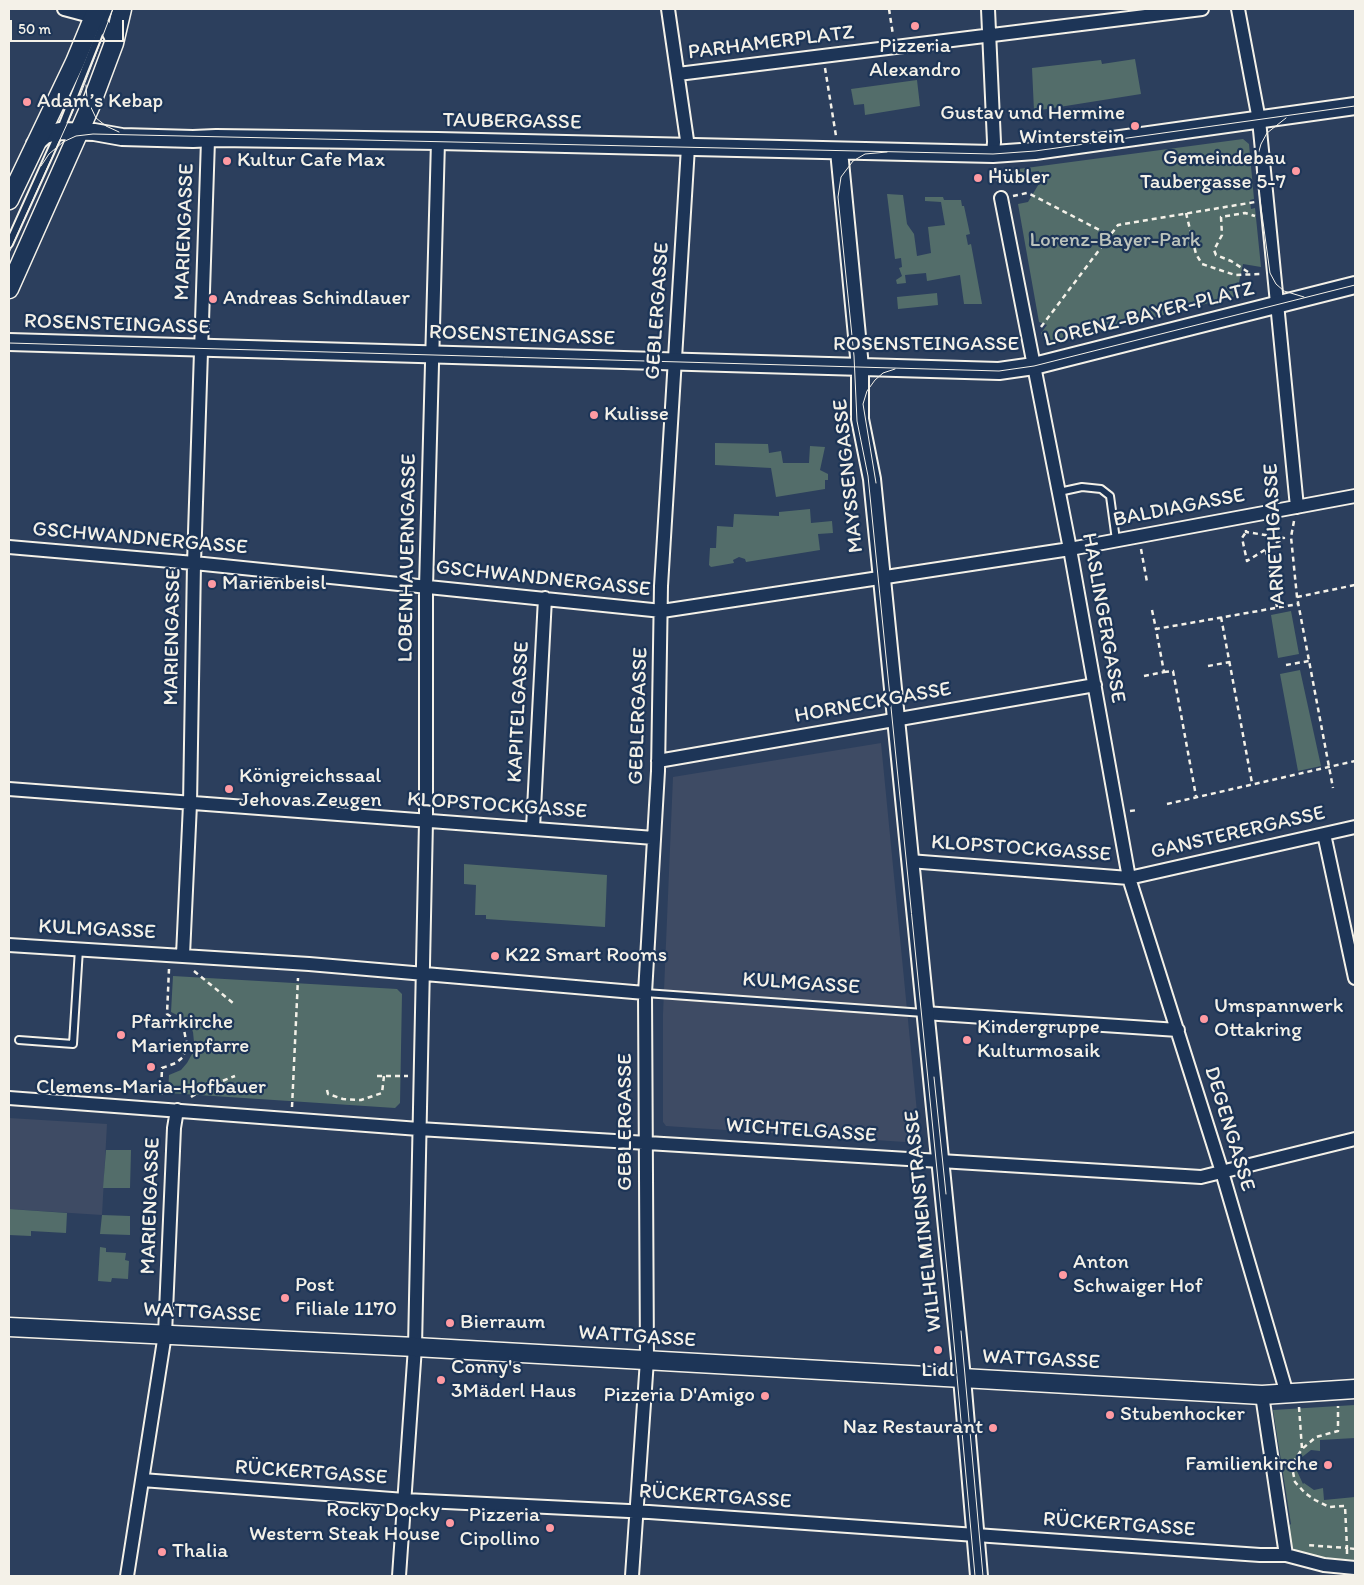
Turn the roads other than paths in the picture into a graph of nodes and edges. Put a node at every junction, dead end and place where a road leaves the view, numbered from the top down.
1 (64, 9) edge
2 (122, 9) edge
3 (668, 9) edge
4 (988, 9) edge
5 (1202, 9) edge
6 (1238, 9) edge
7 (101, 15) edge
8 (990, 36) junction
9 (114, 43) junction
10 (678, 74) junction
11 (1355, 106) edge
12 (1259, 120) junction
13 (60, 131) junction
14 (78, 131) junction
15 (208, 140) junction
16 (438, 141) junction
17 (35, 144) junction
18 (688, 147) junction
19 (839, 151) junction
20 (993, 154) junction
21 (1001, 198) road end
22 (9, 200) edge
23 (9, 244) edge
24 (1355, 285) edge
25 (9, 289) edge
26 (1276, 306) junction
27 (9, 342) edge
28 (201, 349) junction
29 (433, 354) junction
30 (675, 361) junction
31 (1034, 366) junction
32 (860, 367) junction
33 (1059, 492) junction
34 (1355, 496) edge
35 (1296, 506) junction
36 (1116, 540) junction
37 (9, 547) edge
38 (1070, 549) junction
39 (194, 563) junction
40 (881, 579) junction
41 (426, 587) junction
42 (544, 598) junction
43 (662, 611) junction
44 (1095, 685) junction
45 (895, 718) junction
46 (658, 761) junction
47 (9, 789) edge
48 (190, 804) junction
49 (426, 821) junction
50 (1355, 827) edge
51 (533, 828) junction
52 (1324, 834) junction
53 (654, 838) junction
54 (909, 861) junction
55 (1129, 878) junction
56 (9, 945) edge
57 (78, 949) junction
58 (183, 955) junction
59 (421, 975) junction
60 (1355, 978) edge
61 (645, 993) junction
62 (924, 1012) junction
63 (1178, 1030) junction
64 (19, 1040) dead end
65 (9, 1098) edge
66 (177, 1110) junction
67 (419, 1129) junction
68 (1355, 1139) edge
69 (647, 1142) junction
70 (940, 1160) junction
71 (1222, 1172) junction
72 (9, 1327) edge
73 (165, 1334) junction
74 (415, 1347) junction
75 (647, 1360) junction
76 (962, 1378) junction
77 (1355, 1389) edge
78 (1287, 1394) junction
79 (1262, 1395) junction
80 (142, 1480) junction
81 (405, 1500) junction
82 (636, 1512) junction
83 (976, 1536) junction
84 (1286, 1555) junction
85 (1355, 1568) edge
86 (1324, 1571) edge
87 (127, 1576) edge
88 (399, 1576) edge
89 (632, 1576) edge
90 (979, 1576) edge

1 - 7 street
2 - 9 main road
3 - 10 street, PARHAMERPLATZ
4 - 8 street
5 - 8 street, PARHAMERPLATZ
6 - 12 street, LORENZ-BAYER-PLATZ
7 - 9 street
7 - 13 lane
7 - 17 main road
8 - 10 street, PARHAMERPLATZ
8 - 20 street
9 - 14 main road
10 - 18 street, GEBLERGASSE
11 - 12 street
12 - 20 street
12 - 26 street, LORENZ-BAYER-PLATZ
13 - 14 street, TAUBERGASSE
13 - 17 street, TAUBERGASSE
13 - 23 lane
14 - 15 street, TAUBERGASSE
14 - 25 main road
15 - 16 street, TAUBERGASSE
15 - 28 street, MARIENGASSE
16 - 18 street, TAUBERGASSE
16 - 29 street, LOBENHAUERNGASSE
17 - 22 main road
18 - 19 street, TAUBERGASSE
18 - 30 street, GEBLERGASSE
19 - 20 street, TAUBERGASSE
19 - 32 street, MAYSSENGASSE
21 - 31 street, LORENZ-BAYER-PLATZ
24 - 26 street
26 - 31 street, LORENZ-BAYER-PLATZ
26 - 35 street, ARNETHGASSE
27 - 28 street, ROSENSTEINGASSE
28 - 29 street, ROSENSTEINGASSE
28 - 39 street, MARIENGASSE
29 - 30 street, ROSENSTEINGASSE
29 - 41 street, LOBENHAUERNGASSE
30 - 32 street, ROSENSTEINGASSE
30 - 43 street, GEBLERGASSE
31 - 32 street, ROSENSTEINGASSE
31 - 33 street, HASLINGERGASSE
32 - 40 street, MAYSSENGASSE
33 - 36 lane
33 - 38 street, HASLINGERGASSE
34 - 35 street, BALDIAGASSE
35 - 36 street, BALDIAGASSE
36 - 38 street, BALDIAGASSE
37 - 39 street, GSCHWANDNERGASSE
38 - 40 street, GSCHWANDNERGASSE
38 - 44 street, HASLINGERGASSE
39 - 41 street, GSCHWANDNERGASSE
39 - 48 street, MARIENGASSE
40 - 43 street, GSCHWANDNERGASSE
40 - 45 street, MAYSSENGASSE
41 - 42 street, GSCHWANDNERGASSE
41 - 49 street, LOBENHAUERNGASSE
42 - 43 street, GSCHWANDNERGASSE
42 - 51 street, KAPITELGASSE
43 - 46 street, GEBLERGASSE
44 - 45 street, HORNECKGASSE
44 - 55 street, HASLINGERGASSE
45 - 46 street, HORNECKGASSE
45 - 54 street, MAYSSENGASSE
46 - 53 street, GEBLERGASSE
47 - 48 street, KLOPSTOCKGASSE
48 - 49 street, KLOPSTOCKGASSE
48 - 58 street, MARIENGASSE
49 - 51 street, KLOPSTOCKGASSE
49 - 59 street, LOBENHAUERNGASSE
50 - 52 street, GANSTERERGASSE
51 - 53 street, KLOPSTOCKGASSE
52 - 55 street, GANSTERERGASSE
52 - 60 street
53 - 61 street, GEBLERGASSE
54 - 55 street, KLOPSTOCKGASSE
54 - 62 street, WILHELMINENSTRASSE
55 - 63 street, DEGENGASSE
56 - 57 street, KULMGASSE
57 - 58 street, KULMGASSE
57 - 64 lane
58 - 59 street, KULMGASSE
59 - 61 street, KULMGASSE
59 - 67 street, LOBENHAUERNGASSE
61 - 62 lane, KULMGASSE
61 - 69 street, GEBLERGASSE
62 - 63 street, KULMGASSE
62 - 70 street, WILHELMINENSTRASSE
63 - 71 street, DEGENGASSE
65 - 66 street
66 - 67 street, WICHTELGASSE
66 - 73 street, MARIENGASSE
67 - 69 street, WICHTELGASSE
67 - 74 street
68 - 71 street, WICHTELGASSE
69 - 70 street, WICHTELGASSE
69 - 75 street, GEBLERGASSE
70 - 71 street, WICHTELGASSE
70 - 76 street, WILHELMINENSTRASSE
71 - 78 street, DEGENGASSE
72 - 73 main road, WATTGASSE
73 - 74 main road, WATTGASSE
73 - 80 street, MARIENGASSE
74 - 75 main road, WATTGASSE
74 - 81 street
75 - 76 main road, WATTGASSE
75 - 82 street, GEBLERGASSE
76 - 79 main road, WATTGASSE
76 - 83 street, WILHELMINENSTRASSE
77 - 78 main road, WATTGASSE
78 - 79 main road, WATTGASSE
79 - 84 street
80 - 81 street, RÜCKERTGASSE
80 - 87 street, MARIENGASSE
81 - 82 street, RÜCKERTGASSE
81 - 88 street
82 - 83 street, RÜCKERTGASSE
82 - 89 street, GEBLERGASSE
83 - 84 street, RÜCKERTGASSE
83 - 90 street, WILHELMINENSTRASSE
84 - 86 street, RÜCKERTGASSE
85 - 86 street, RÜCKERTGASSE

